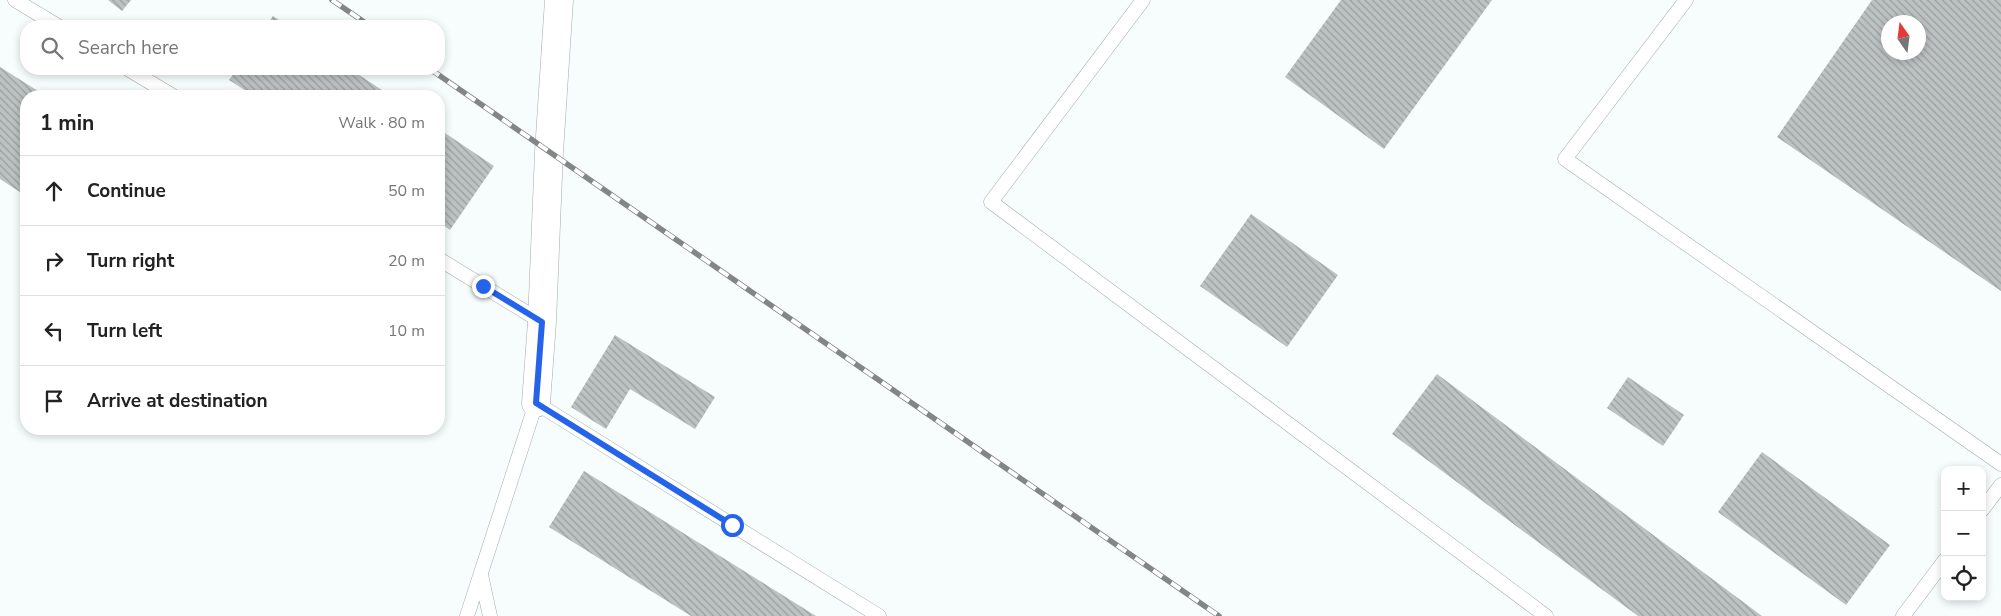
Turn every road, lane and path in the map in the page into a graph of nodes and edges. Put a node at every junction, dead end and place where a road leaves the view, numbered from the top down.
1 (15, 0) edge
2 (559, 0) edge
3 (1143, 0) edge
4 (1686, 0) edge
5 (48, 20) edge
6 (138, 75) edge
7 (163, 90) edge
8 (445, 263) edge
9 (542, 322) junction
10 (536, 403) junction
11 (2001, 464) edge
12 (2001, 485) edge
13 (1986, 505) edge
14 (1941, 565) edge
15 (480, 574) junction
16 (467, 616) edge
17 (490, 616) edge
18 (879, 616) edge
19 (1546, 616) edge
20 (1903, 616) edge

1 - 5 lane
2 - 9 street
3 - 19 lane
4 - 11 lane
6 - 7 lane
8 - 9 lane
9 - 10 street
10 - 15 lane
10 - 18 lane
12 - 13 lane
14 - 20 lane
15 - 16 lane
15 - 17 lane

